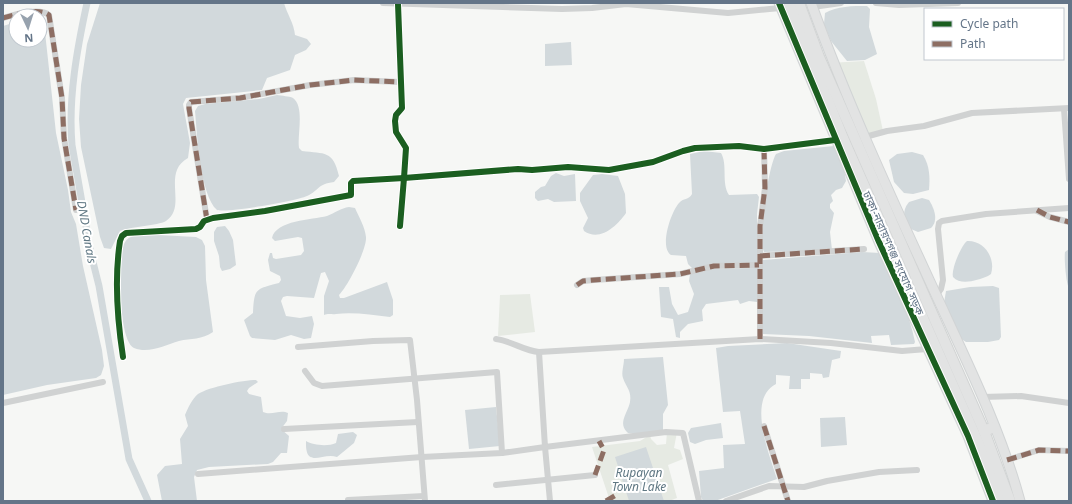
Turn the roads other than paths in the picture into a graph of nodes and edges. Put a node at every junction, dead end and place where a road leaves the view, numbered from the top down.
1 (382, 3) edge
2 (799, 3) edge
3 (841, 3) edge
4 (876, 3) edge
5 (958, 3) edge
6 (398, 4) junction
7 (783, 5) edge
8 (812, 5) edge
9 (3, 18) edge
10 (400, 82) junction
11 (1066, 108) edge
12 (865, 136) junction
13 (835, 140) junction
14 (764, 149) junction
15 (404, 178) junction
16 (1069, 179) edge
17 (1069, 208) edge
18 (76, 210) dead end
19 (1037, 210) junction
20 (207, 220) junction
21 (1069, 222) edge
22 (400, 226) dead end
23 (864, 249) dead end
24 (760, 256) junction
25 (759, 266) junction
26 (577, 285) dead end
27 (936, 296) junction
28 (496, 339) dead end
29 (760, 339) junction
30 (298, 347) dead end
31 (928, 349) junction
32 (539, 352) junction
33 (123, 357) dead end
34 (305, 371) dead end
35 (414, 379) junction
36 (103, 382) dead end
37 (982, 397) junction
38 (3, 403) edge
39 (1069, 403) edge
40 (418, 422) junction
41 (764, 426) dead end
42 (994, 427) junction
43 (284, 429) dead end
44 (975, 434) junction
45 (545, 447) junction
46 (1069, 451) edge
47 (502, 453) junction
48 (422, 457) junction
49 (990, 458) junction
50 (1007, 460) junction
51 (917, 470) dead end
52 (198, 474) dead end
53 (595, 475) dead end
54 (547, 480) junction
55 (496, 485) dead end
56 (782, 486) junction
57 (425, 498) edge
58 (348, 500) edge
59 (550, 501) edge
60 (699, 501) edge
61 (726, 501) edge
62 (788, 501) edge
63 (993, 501) edge
64 (1002, 501) edge
65 (1010, 501) edge
66 (1020, 501) edge

1 - 6 street
2 - 44 main road, ঢাকা-নারায়ণগঞ্জ সংযোগ সড়ক
3 - 8 street
4 - 5 street
6 - 7 street
6 - 10 street
7 - 13 street
7 - 44 main road, ঢাকা-নারায়ণগঞ্জ সংযোগ সড়ক
8 - 12 street
9 - 18 street
10 - 15 street
10 - 20 street
11 - 12 street
11 - 16 street
12 - 27 street
13 - 14 street
13 - 31 street
14 - 15 street
14 - 24 street
15 - 20 street
15 - 22 street
17 - 19 street
19 - 21 street
19 - 27 street
20 - 33 street
23 - 24 street
24 - 25 street
25 - 26 street
25 - 29 street
27 - 37 street
28 - 32 street
29 - 31 street
29 - 32 street
30 - 35 street
31 - 44 street
32 - 45 street
34 - 35 street
35 - 40 street
35 - 47 street
36 - 38 street
37 - 39 street
37 - 42 street
40 - 43 street
40 - 48 street
41 - 56 street
42 - 44 main road
42 - 50 street
44 - 49 main road, ঢাকা-নারায়ণগঞ্জ সংযোগ সড়ক
44 - 63 street
45 - 47 street
45 - 54 street
45 - 60 street
46 - 50 street
47 - 48 street
48 - 52 street
48 - 57 street
49 - 64 main road, ঢাকা-নারায়ণগঞ্জ সংযোগ সড়ক
49 - 65 main road, ঢাকা-নারায়ণগঞ্জ সংযোগ সড়ক
50 - 66 street
51 - 56 street
53 - 54 street
54 - 55 street
54 - 59 street
56 - 61 street
56 - 62 street
57 - 58 street

